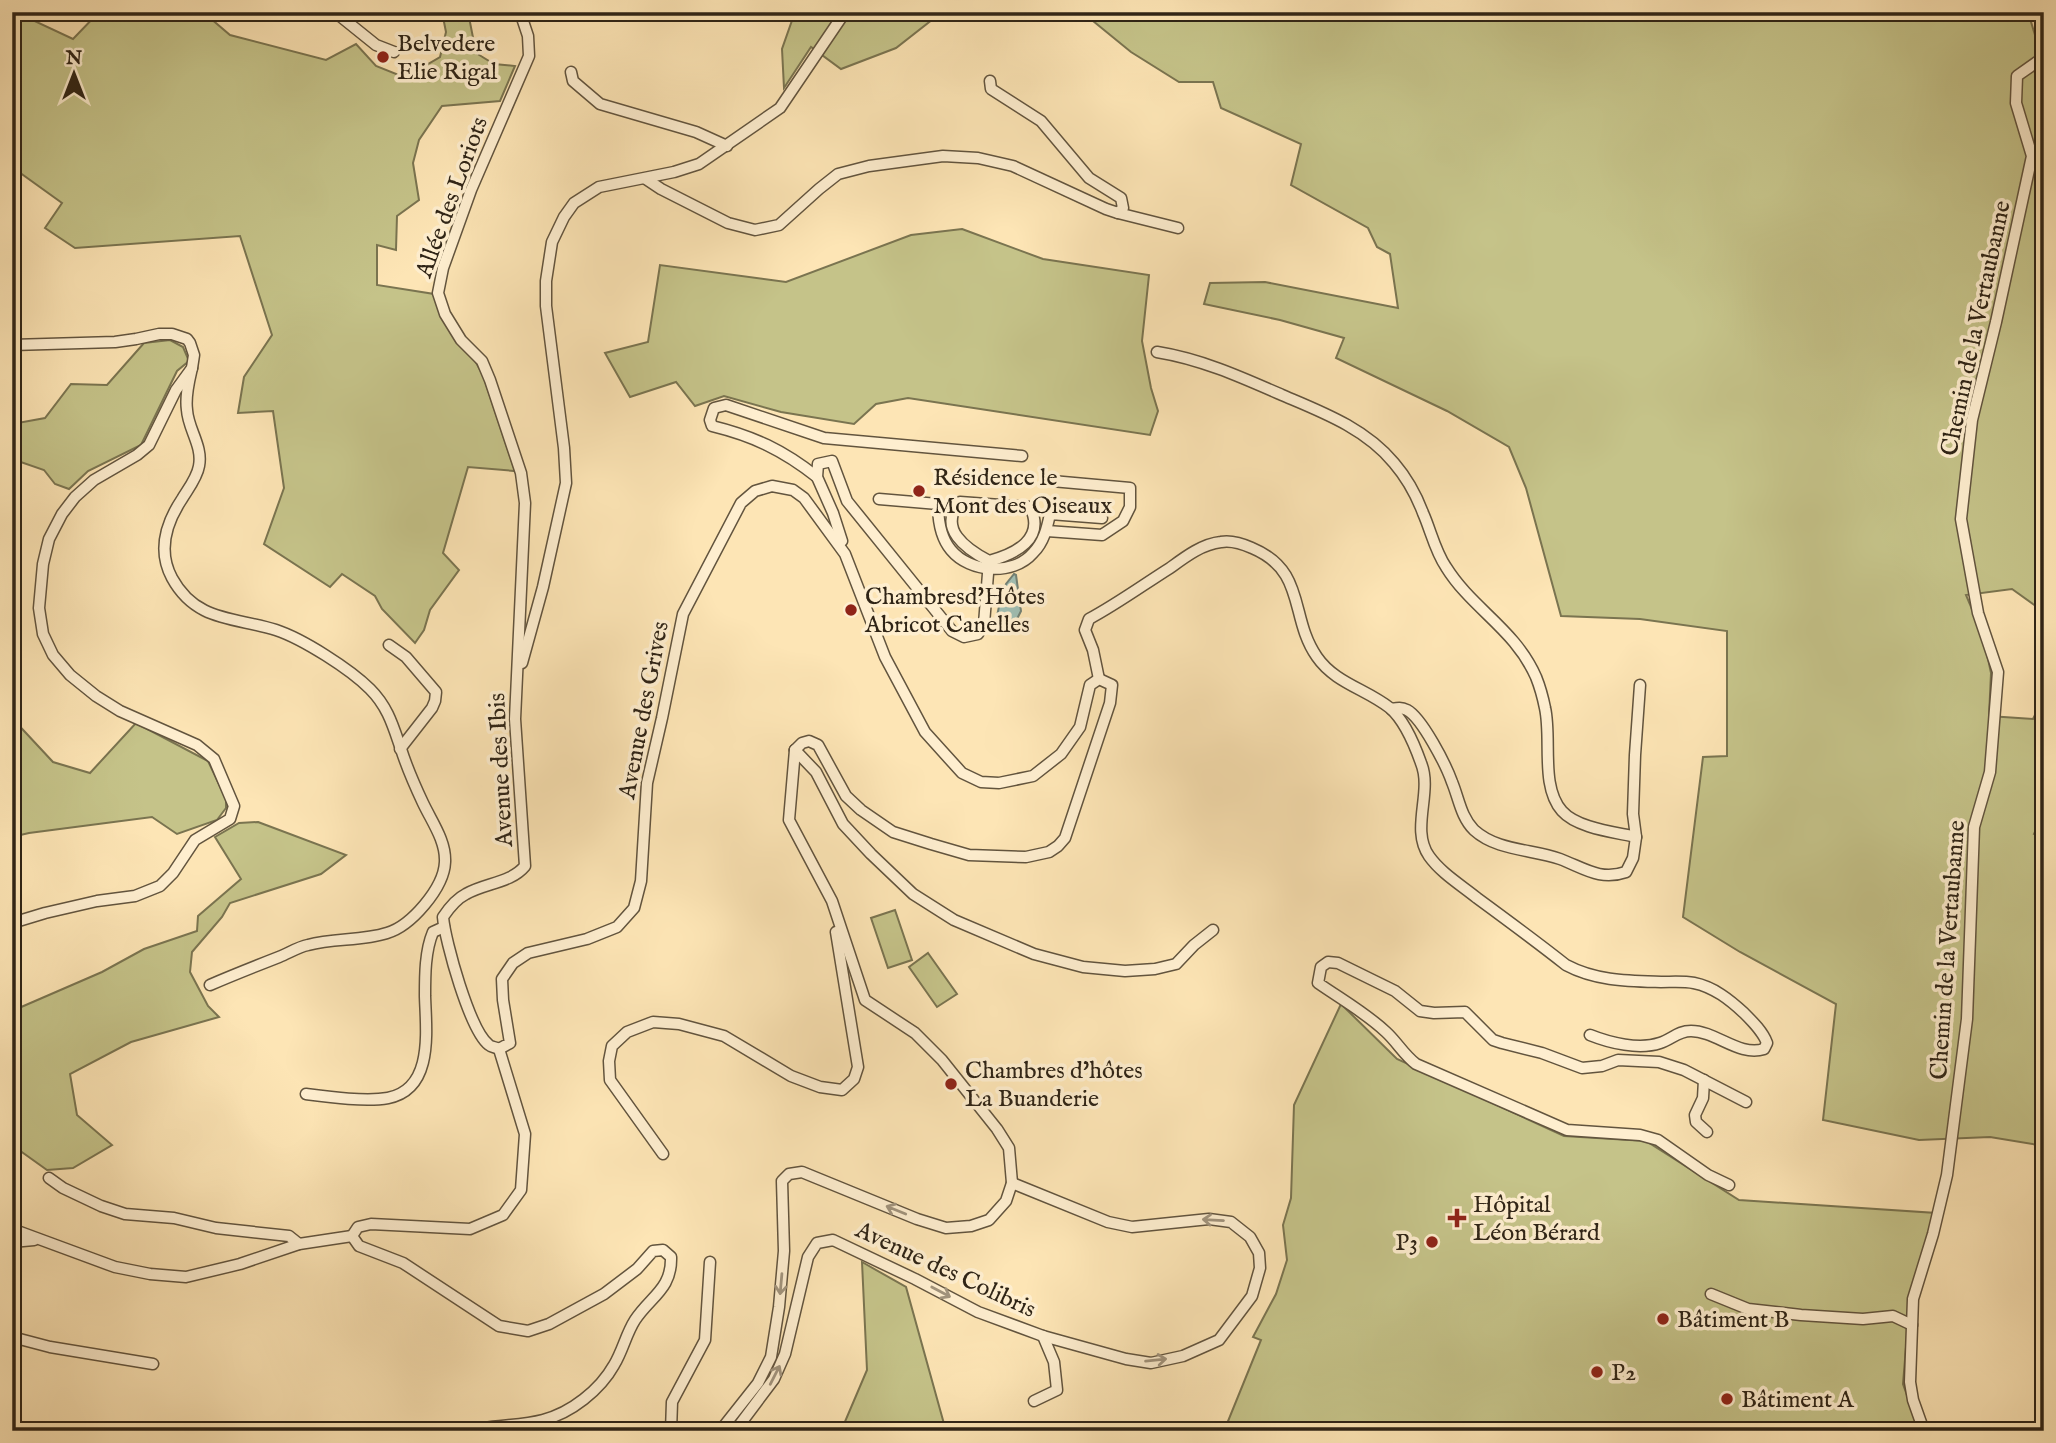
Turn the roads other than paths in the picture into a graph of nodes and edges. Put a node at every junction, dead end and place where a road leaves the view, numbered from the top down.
1 (335, 12) edge
2 (520, 12) edge
3 (845, 12) edge
4 (394, 52) dead end
5 (2044, 57) edge
6 (571, 72) dead end
7 (990, 81) dead end
8 (727, 146) junction
9 (646, 179) junction
10 (1118, 213) junction
11 (1178, 228) dead end
12 (12, 345) edge
13 (1157, 352) dead end
14 (192, 368) junction
15 (1022, 456) dead end
16 (817, 477) junction
17 (1052, 481) dead end
18 (879, 499) dead end
19 (1102, 518) dead end
20 (1047, 531) junction
21 (845, 554) junction
22 (988, 565) junction
23 (389, 645) dead end
24 (517, 676) junction
25 (1099, 679) junction
26 (1640, 685) dead end
27 (1391, 709) junction
28 (400, 749) junction
29 (795, 750) junction
30 (1636, 836) junction
31 (832, 901) junction
32 (12, 923) edge
33 (444, 927) junction
34 (1213, 930) dead end
35 (210, 985) dead end
36 (1590, 1035) dead end
37 (1623, 1043) junction
38 (499, 1049) junction
39 (1618, 1060) junction
40 (1704, 1080) junction
41 (306, 1094) dead end
42 (1746, 1102) dead end
43 (1707, 1132) dead end
44 (663, 1154) dead end
45 (49, 1178) dead end
46 (1012, 1183) junction
47 (1729, 1185) dead end
48 (12, 1230) edge
49 (352, 1236) junction
50 (40, 1240) junction
51 (12, 1242) edge
52 (299, 1244) junction
53 (710, 1262) dead end
54 (1711, 1294) dead end
55 (1912, 1325) junction
56 (1043, 1336) junction
57 (12, 1338) edge
58 (153, 1364) dead end
59 (1034, 1401) dead end
60 (481, 1431) edge
61 (671, 1431) edge
62 (720, 1431) edge
63 (735, 1431) edge
64 (1924, 1431) edge

1 - 4 street
2 - 24 street, Allée des Loriots
3 - 8 street
5 - 55 street, Chemin de la Vertaubanne
6 - 8 street
7 - 10 street
8 - 9 street
9 - 10 street
9 - 24 street
10 - 11 street
12 - 14 street
13 - 30 street
14 - 28 street
14 - 32 street
15 - 16 street
16 - 21 street
16 - 22 street
17 - 20 street
18 - 22 street
19 - 20 street
20 - 22 street
21 - 25 street
21 - 38 street, Avenue des Grives
22 - 22 street
23 - 28 street
24 - 33 street, Avenue des Ibis
25 - 27 street
25 - 29 street
26 - 30 street
27 - 30 street
27 - 37 street
28 - 35 street
29 - 31 street
29 - 34 street
31 - 44 street
31 - 46 street
33 - 38 street
33 - 41 street
36 - 37 street
37 - 39 street
38 - 49 street
39 - 40 street
39 - 47 street
40 - 42 street
40 - 43 street
45 - 52 street
56 -> 46 street, Avenue des Colibris
46 -> 62 street
48 - 50 street
49 - 52 street
49 - 60 street
50 - 51 street
50 - 52 street
53 - 61 street
54 - 55 street
55 - 64 street
56 - 59 street
63 -> 56 street, Avenue des Colibris
57 - 58 street

